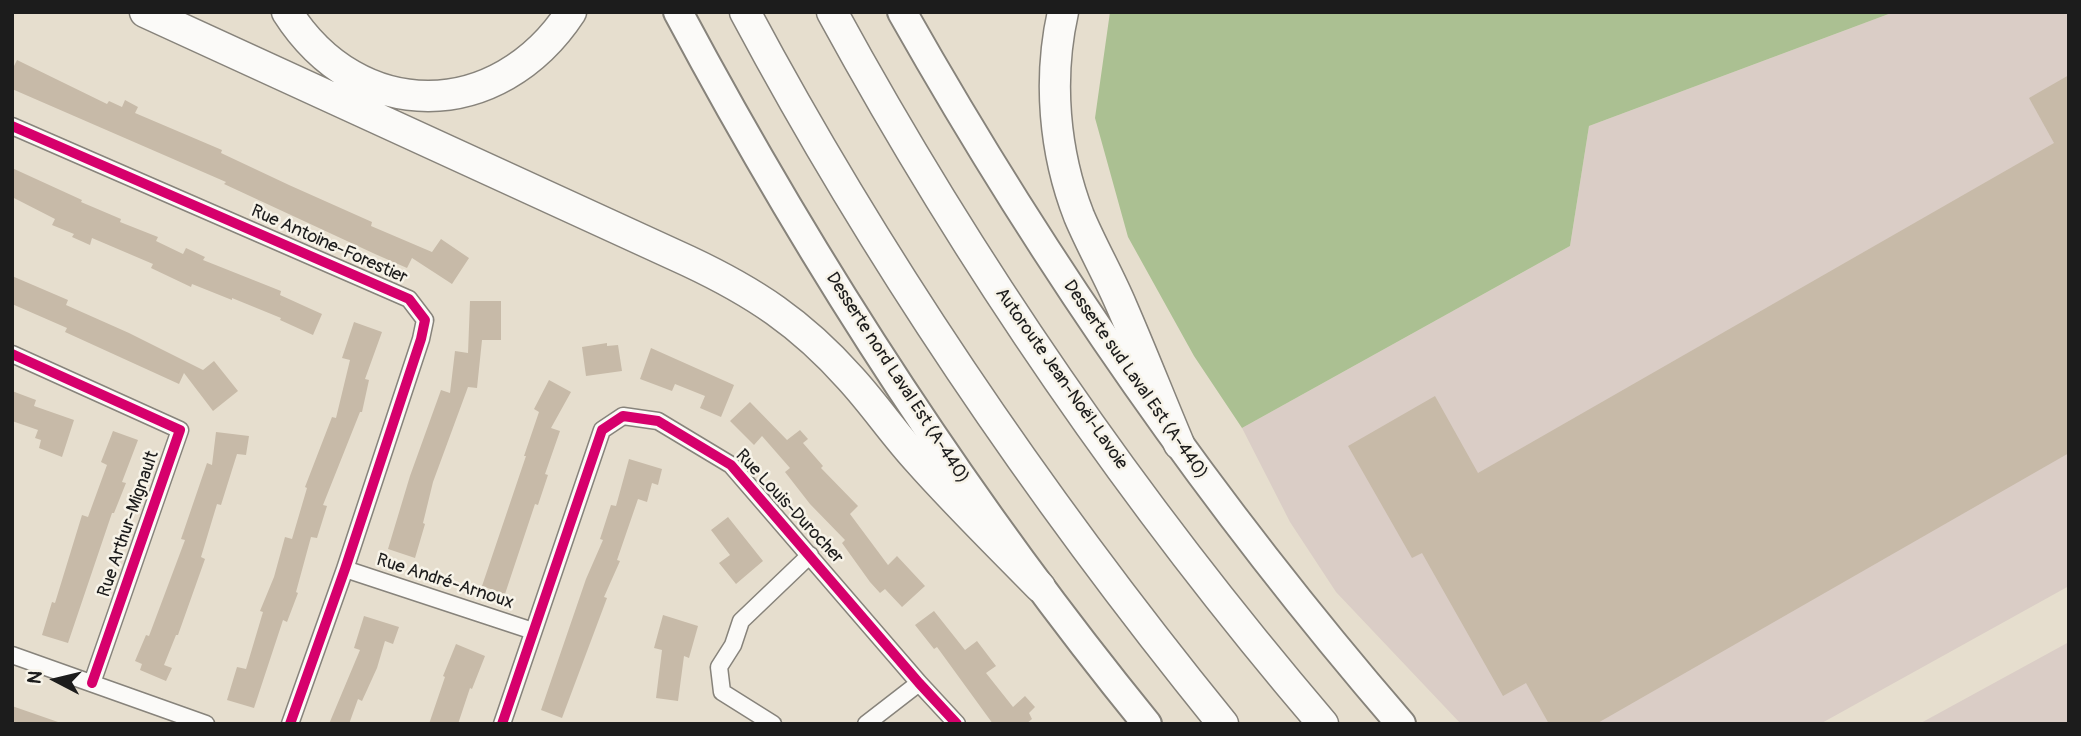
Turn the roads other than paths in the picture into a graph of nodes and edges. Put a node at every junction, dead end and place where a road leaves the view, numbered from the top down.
1 (145, 12) edge
2 (287, 12) edge
3 (571, 12) edge
4 (678, 12) edge
5 (745, 12) edge
6 (832, 12) edge
7 (902, 12) edge
8 (1063, 12) edge
9 (12, 126) edge
10 (12, 354) edge
11 (1179, 444) junction
12 (810, 555) junction
13 (345, 569) junction
14 (1040, 587) junction
15 (533, 631) junction
16 (12, 655) edge
17 (92, 683) junction
18 (919, 683) junction
19 (206, 724) edge
20 (290, 724) edge
21 (502, 724) edge
22 (773, 724) edge
23 (866, 724) edge
24 (957, 724) edge
25 (1147, 724) edge
26 (1223, 724) edge
27 (1324, 724) edge
28 (1401, 724) edge

1 - 14 highway
2 - 3 highway
4 - 14 highway, Desserte nord Laval Est (A-440)
5 - 26 highway
6 - 27 highway, Autoroute Jean-Noël-Lavoie
7 - 11 highway, Desserte sud Laval Est (A-440)
8 - 11 highway
9 - 13 street, Rue Antoine-Forestier
10 - 17 street, Rue Arthur-Mignault
11 - 28 highway, Desserte sud Laval Est (A-440)
12 - 15 street, Rue Louis-Durocher
12 - 18 street, Rue Louis-Durocher
12 - 22 street, Rue Louis-Durocher
13 - 15 street, Rue André-Arnoux
13 - 20 street, Rue Antoine-Forestier
14 - 25 highway, Desserte nord Laval Est (A-440)
15 - 21 street, Rue Louis-Durocher
16 - 17 street
17 - 19 street
18 - 23 street
18 - 24 street, Rue Louis-Durocher

